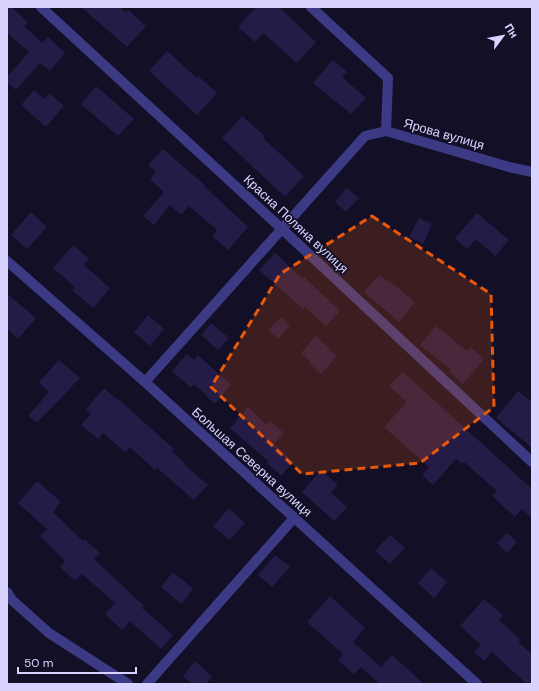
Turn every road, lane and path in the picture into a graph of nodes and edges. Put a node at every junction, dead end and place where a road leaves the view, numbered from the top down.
1 (41, 7) edge
2 (311, 7) edge
3 (386, 131) junction
4 (532, 172) edge
5 (282, 229) junction
6 (7, 261) edge
7 (145, 382) junction
8 (532, 462) edge
9 (294, 518) junction
10 (7, 592) edge
11 (128, 684) edge
12 (147, 684) edge
13 (477, 684) edge

1 - 5 street, Красна Поляна вулиця
2 - 3 street, Ярова вулиця
3 - 4 street, Ярова вулиця
3 - 5 street
5 - 7 street
5 - 8 street, Красна Поляна вулиця
6 - 7 street, Большая Северна вулиця
7 - 9 street, Большая Северна вулиця
9 - 12 street
9 - 13 street, Большая Северна вулиця
10 - 11 street

